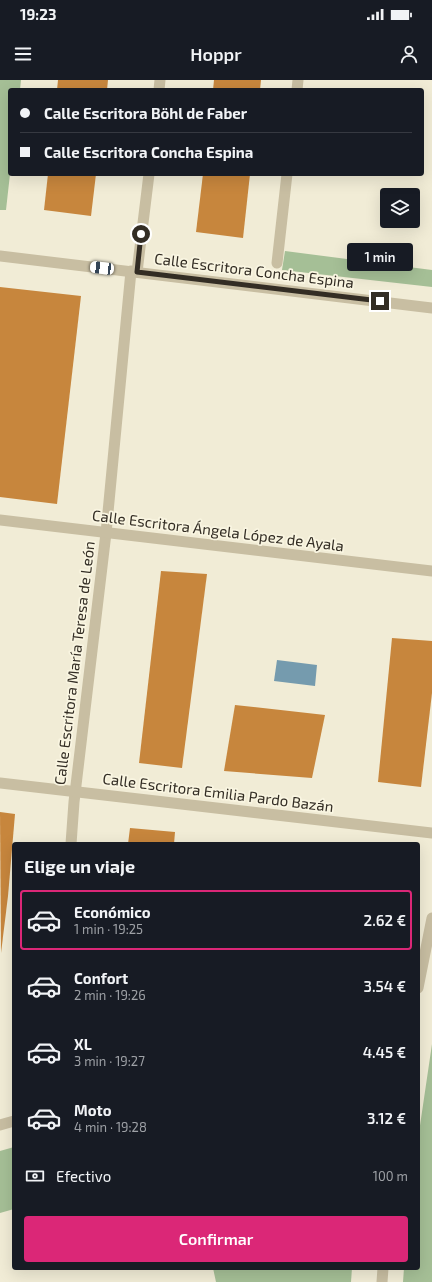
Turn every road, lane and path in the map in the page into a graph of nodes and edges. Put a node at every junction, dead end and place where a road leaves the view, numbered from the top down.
1 (148, 176) edge
2 (287, 176) edge
3 (0, 256) edge
4 (276, 263) dead end
5 (134, 272) junction
6 (432, 308) edge
7 (0, 520) edge
8 (106, 533) junction
9 (432, 571) edge
10 (0, 783) edge
11 (75, 792) junction
12 (432, 833) edge
13 (71, 842) edge
14 (432, 918) edge
15 (420, 978) edge
16 (12, 1122) edge
17 (0, 1125) edge
18 (383, 1270) edge
19 (382, 1282) edge

1 - 5 street, Calle Escritora María Teresa de León
2 - 4 street
3 - 5 street, Calle Escritora Concha Espina
5 - 6 street, Calle Escritora Concha Espina
5 - 8 street, Calle Escritora María Teresa de León
7 - 8 street, Calle Escritora Ángela López de Ayala
8 - 9 street, Calle Escritora Ángela López de Ayala
8 - 11 street, Calle Escritora María Teresa de León
10 - 11 street, Calle Escritora Emilia Pardo Bazán
11 - 12 street, Calle Escritora Emilia Pardo Bazán
11 - 13 street, Calle Escritora María Teresa de León
14 - 15 street
16 - 17 street
18 - 19 street

